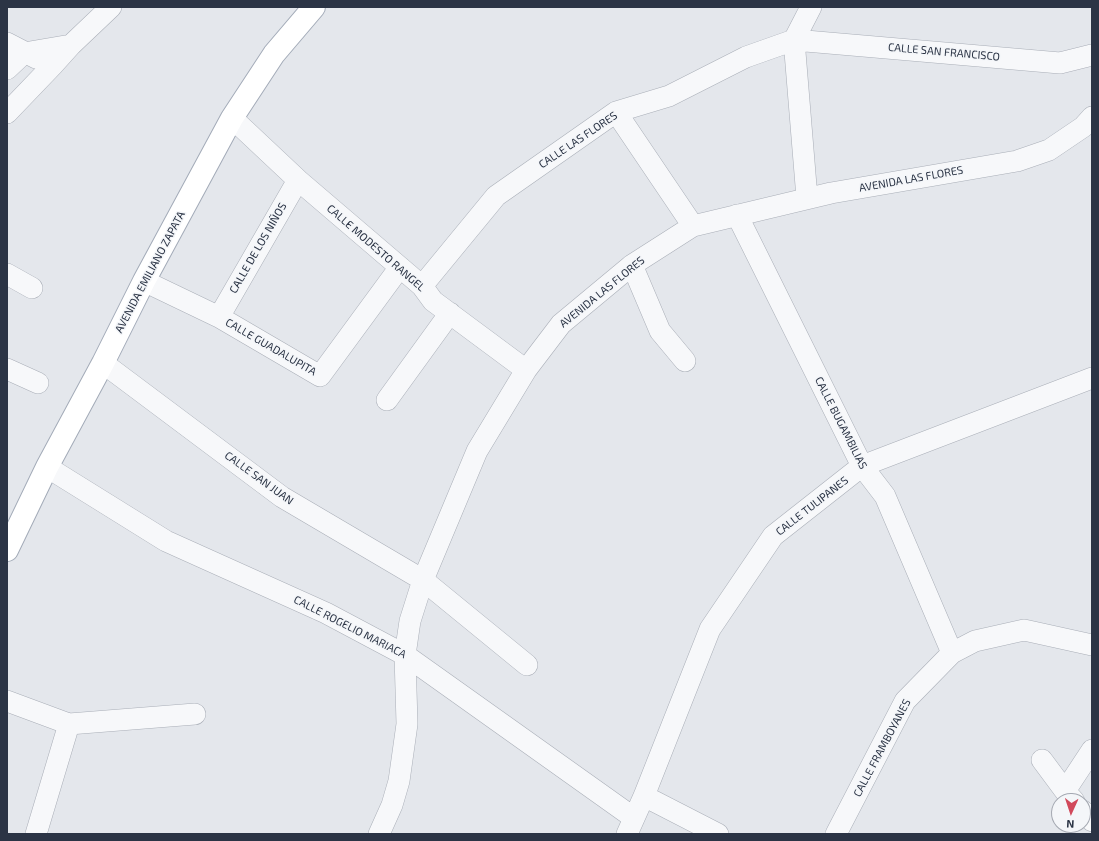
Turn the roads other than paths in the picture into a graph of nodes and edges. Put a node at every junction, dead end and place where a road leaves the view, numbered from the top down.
1 (111, 7) edge
2 (314, 7) edge
3 (811, 7) edge
4 (794, 40) junction
5 (71, 45) junction
6 (16, 48) edge
7 (1092, 55) edge
8 (53, 65) junction
9 (7, 69) edge
10 (7, 112) edge
11 (616, 112) junction
12 (1092, 117) edge
13 (232, 118) junction
14 (298, 180) junction
15 (807, 198) junction
16 (737, 216) junction
17 (693, 226) junction
18 (632, 265) junction
19 (400, 267) junction
20 (7, 274) edge
21 (144, 282) junction
22 (422, 286) junction
23 (32, 288) dead end
24 (450, 313) junction
25 (218, 317) junction
26 (685, 361) dead end
27 (103, 363) junction
28 (7, 369) edge
29 (526, 370) junction
30 (1092, 378) edge
31 (38, 383) dead end
32 (386, 400) dead end
33 (862, 466) junction
34 (47, 467) junction
35 (7, 550) edge
36 (423, 580) junction
37 (1092, 645) edge
38 (952, 653) junction
39 (405, 655) junction
40 (527, 665) dead end
41 (7, 701) edge
42 (195, 714) dead end
43 (69, 724) junction
44 (1092, 750) edge
45 (1042, 760) dead end
46 (1067, 793) edge
47 (1070, 793) edge
48 (644, 796) junction
49 (630, 826) edge
50 (36, 834) edge
51 (379, 834) edge
52 (718, 834) edge
53 (836, 834) edge

1 - 5 street
2 - 13 main road, AVENIDA EMILIANO ZAPATA
3 - 4 street
4 - 7 street, CALLE SAN FRANCISCO
4 - 11 street, CALLE LAS FLORES
4 - 15 street
5 - 6 street
5 - 8 street
6 - 8 street
6 - 9 street
8 - 10 street
11 - 17 street
11 - 22 street, CALLE LAS FLORES
12 - 15 street, AVENIDA LAS FLORES
13 - 14 street, CALLE MODESTO RANGEL
13 - 21 main road, AVENIDA EMILIANO ZAPATA
14 - 19 street, CALLE MODESTO RANGEL
14 - 25 street, CALLE DE LOS NIÑOS
15 - 16 street, AVENIDA LAS FLORES
16 - 17 street, AVENIDA LAS FLORES
16 - 33 street, CALLE BUGAMBILIAS
17 - 18 street, AVENIDA LAS FLORES
18 - 26 street
18 - 29 street, AVENIDA LAS FLORES
19 - 22 street, CALLE MODESTO RANGEL
19 - 25 street, CALLE GUADALUPITA
20 - 23 street
21 - 25 street, CALLE GUADALUPITA
21 - 27 main road, AVENIDA EMILIANO ZAPATA
22 - 24 street, CALLE MODESTO RANGEL
24 - 29 street, CALLE MODESTO RANGEL
24 - 32 street
27 - 34 main road, AVENIDA EMILIANO ZAPATA
27 - 36 street, CALLE SAN JUAN
28 - 31 street
29 - 36 street, AVENIDA LAS FLORES
30 - 33 street, CALLE TULIPANES
33 - 38 street, CALLE BUGAMBILIAS
33 - 48 street, CALLE TULIPANES
34 - 35 main road, AVENIDA EMILIANO ZAPATA
34 - 39 street, CALLE ROGELIO MARIACA
36 - 39 street, AVENIDA LAS FLORES
36 - 40 street, CALLE SAN JUAN
37 - 38 street, CALLE FRAMBOYANES
38 - 53 street, CALLE FRAMBOYANES
39 - 49 street, CALLE ROGELIO MARIACA
39 - 51 street, AVENIDA LAS FLORES
41 - 43 street
42 - 43 street
43 - 50 street
44 - 47 street
45 - 46 street
48 - 49 street, CALLE TULIPANES
48 - 52 street

